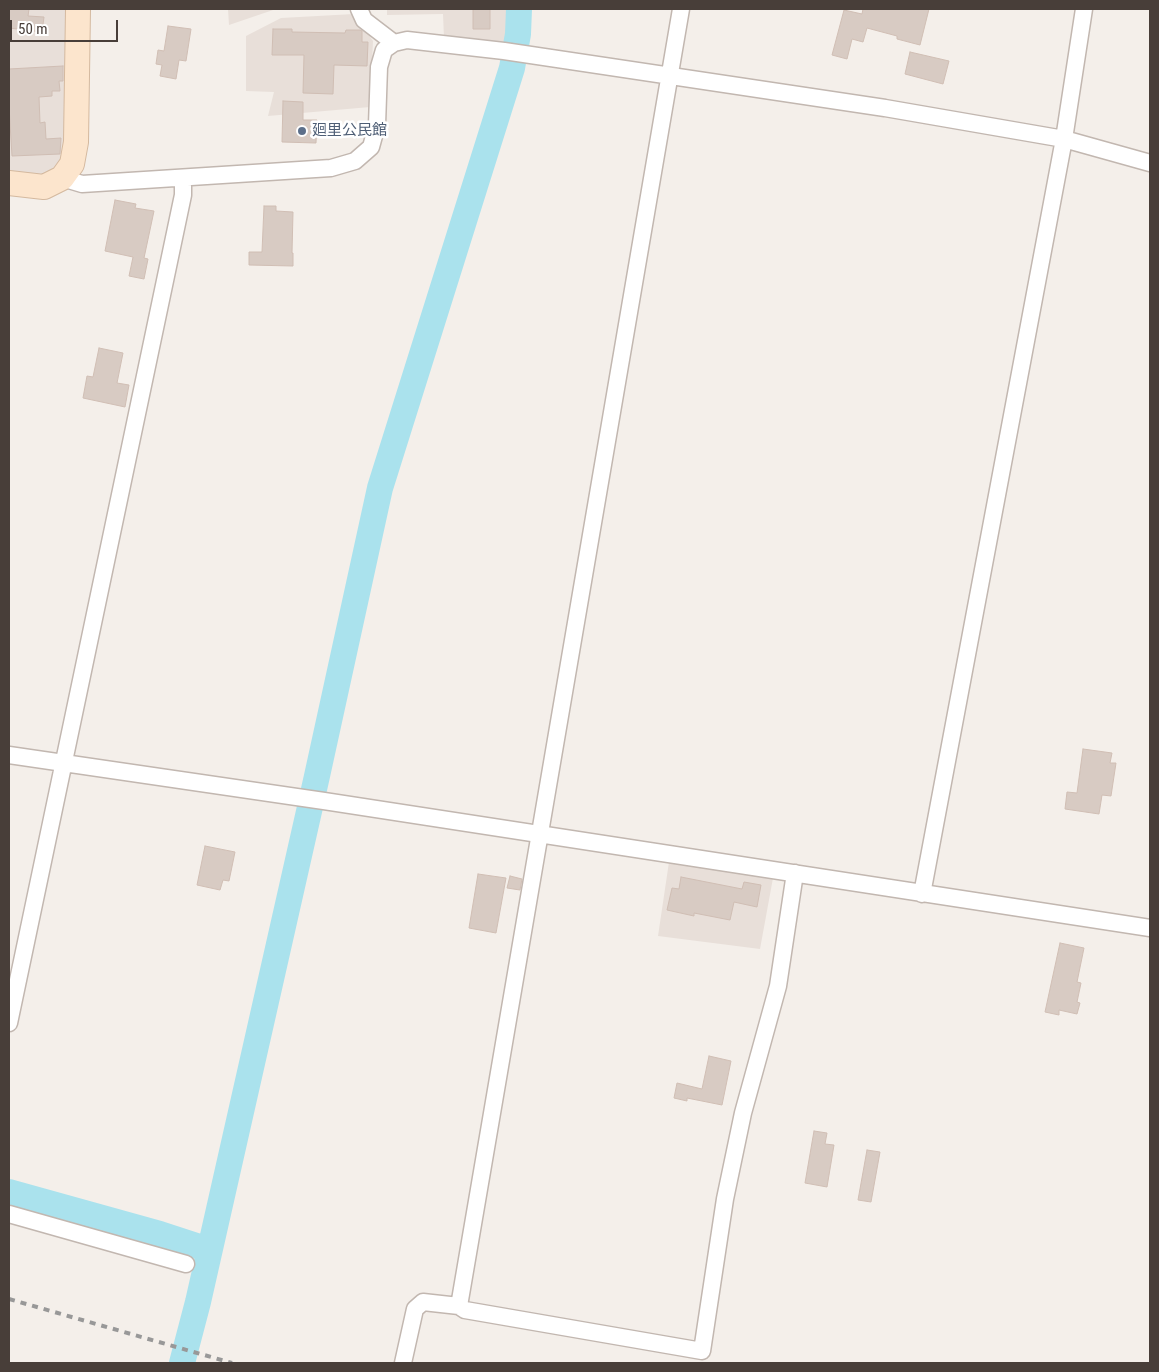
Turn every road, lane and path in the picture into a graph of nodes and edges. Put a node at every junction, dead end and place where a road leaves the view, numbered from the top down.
1 (78, 9) edge
2 (359, 9) edge
3 (682, 9) edge
4 (1084, 9) edge
5 (394, 43) junction
6 (670, 76) junction
7 (1064, 139) junction
8 (1150, 163) edge
9 (62, 178) junction
10 (183, 178) junction
11 (9, 183) edge
12 (9, 754) edge
13 (63, 763) junction
14 (541, 835) junction
15 (795, 873) junction
16 (922, 894) junction
17 (1150, 928) edge
18 (9, 1023) edge
19 (9, 1214) edge
20 (186, 1264) dead end
21 (459, 1306) junction
22 (403, 1363) edge

1 - 9 street
2 - 5 street
3 - 6 street
4 - 7 street
5 - 6 street
5 - 10 street
6 - 7 street
6 - 14 street
7 - 8 street
7 - 16 street
9 - 10 street
9 - 11 street
10 - 13 street
12 - 13 street
13 - 14 street
13 - 18 street
14 - 15 street
14 - 21 street
15 - 16 street
15 - 21 street
16 - 17 street
19 - 20 street
21 - 22 street

